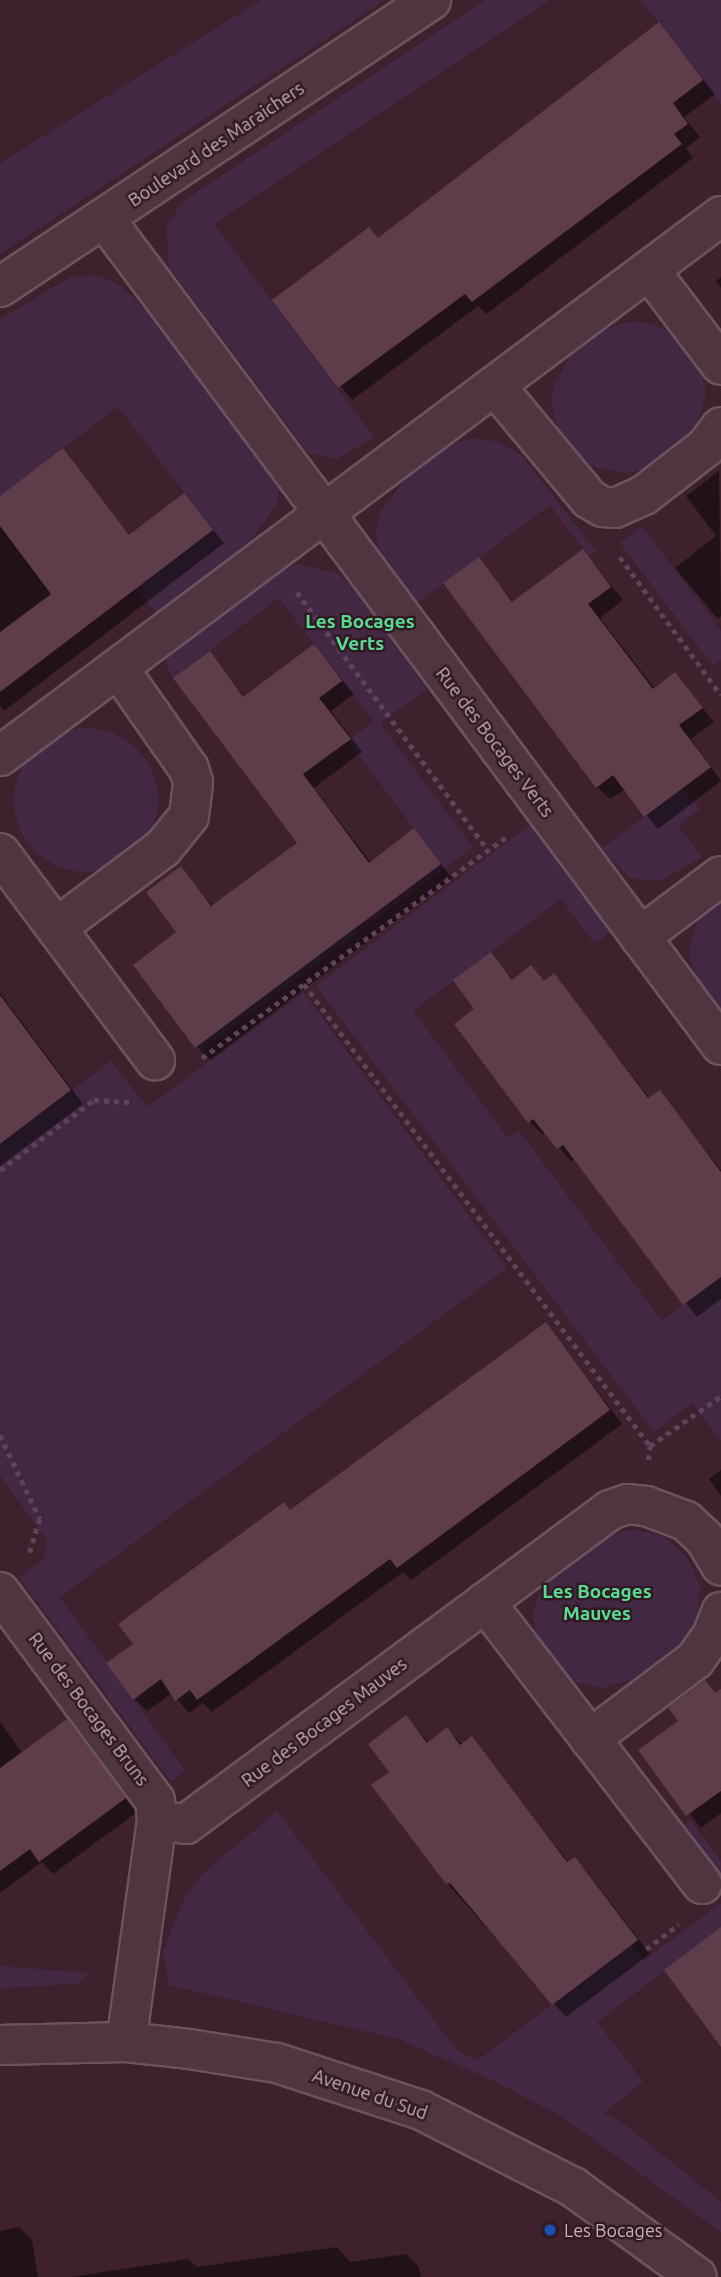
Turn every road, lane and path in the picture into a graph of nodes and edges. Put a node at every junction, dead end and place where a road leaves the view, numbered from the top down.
1 (431, 0) edge
2 (721, 216) edge
3 (104, 218) junction
4 (649, 270) junction
5 (0, 287) edge
6 (721, 365) edge
7 (495, 386) junction
8 (721, 428) edge
9 (603, 507) junction
10 (324, 514) junction
11 (270, 555) junction
12 (120, 669) junction
13 (719, 687) edge
14 (721, 695) edge
15 (0, 756) edge
16 (544, 808) junction
17 (488, 850) junction
18 (0, 853) edge
19 (721, 876) edge
20 (56, 928) junction
21 (640, 937) junction
22 (304, 984) junction
23 (721, 1045) edge
24 (155, 1060) dead end
25 (193, 1065) dead end
26 (141, 1102) dead end
27 (0, 1170) edge
28 (721, 1396) edge
29 (0, 1435) edge
30 (650, 1446) junction
31 (641, 1506) junction
32 (721, 1566) edge
33 (10, 1579) edge
34 (485, 1602) junction
35 (721, 1612) edge
36 (590, 1739) junction
37 (157, 1820) junction
38 (702, 1884) dead end
39 (126, 2042) junction
40 (0, 2045) edge
41 (697, 2277) edge

1 - 3 street, Boulevard des Maraichers
2 - 4 street
3 - 5 street, Boulevard des Maraichers
3 - 10 street, Rue des Bocages Verts
4 - 6 street
4 - 7 street
7 - 9 street
7 - 10 street
8 - 9 street
9 - 13 path
10 - 11 street
10 - 16 street, Rue des Bocages Verts
11 - 12 street
11 - 17 path
12 - 15 street
12 - 20 street
13 - 14 path
16 - 17 path
16 - 21 street, Rue des Bocages Verts
17 - 22 path
18 - 20 street
19 - 21 street
20 - 24 street
21 - 23 street, Rue des Bocages Verts
22 - 25 path
22 - 30 path
26 - 27 path
28 - 30 path
29 - 33 path
30 - 31 path
31 - 32 street, Rue des Bocages Mauves
31 - 34 street, Rue des Bocages Mauves
33 - 37 street, Rue des Bocages Bruns
34 - 36 street
34 - 37 street, Rue des Bocages Mauves
35 - 36 street
36 - 38 street
37 - 39 street, Rue des Bocages Bruns
39 - 40 street, Avenue du Sud
39 - 41 street, Avenue du Sud

